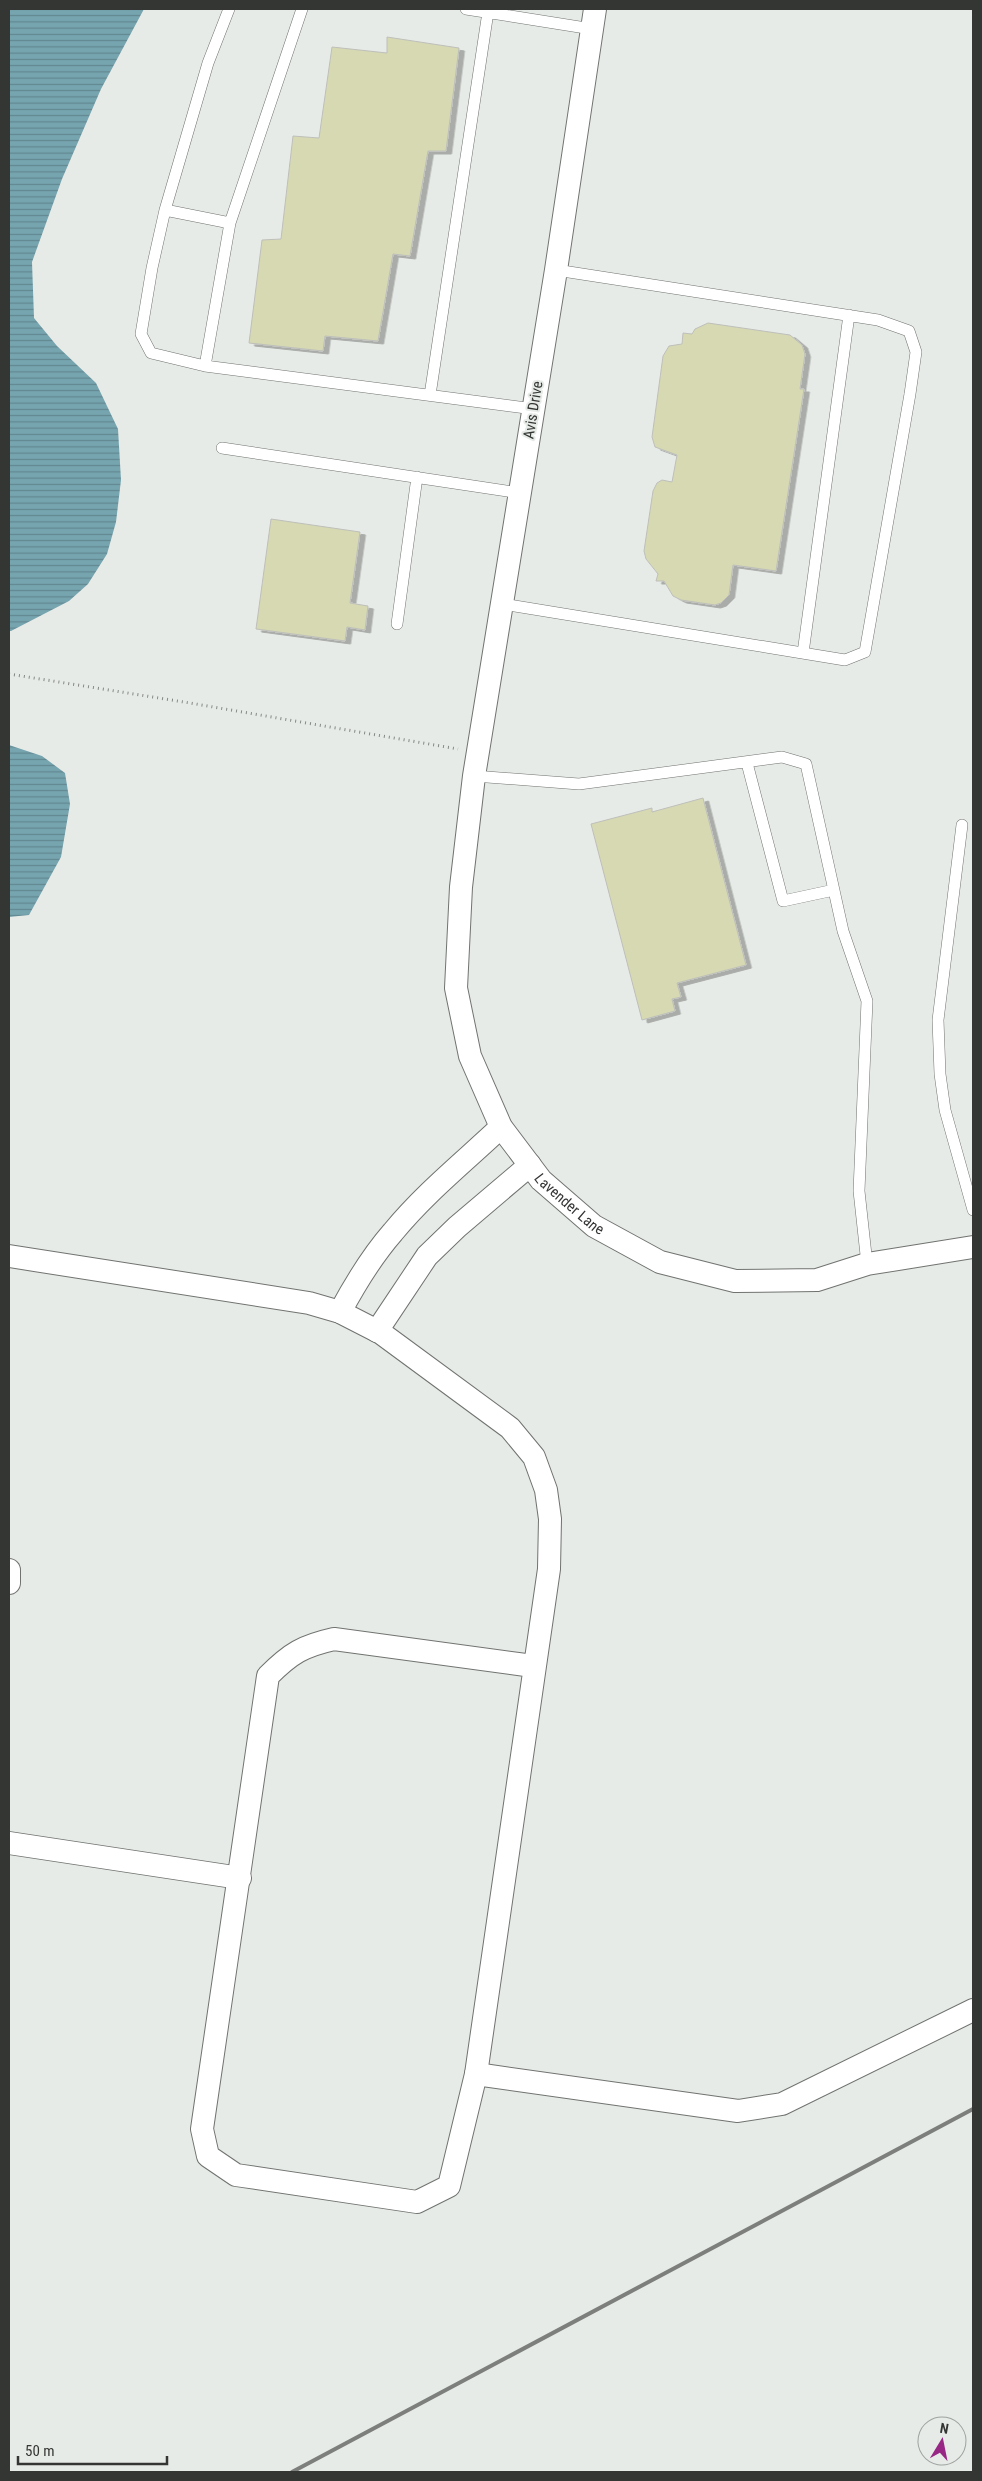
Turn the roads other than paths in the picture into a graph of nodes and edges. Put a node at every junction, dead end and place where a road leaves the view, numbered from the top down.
1 (229, 9) edge
2 (302, 9) edge
3 (466, 9) edge
4 (488, 12) junction
5 (594, 19) edge
6 (165, 210) junction
7 (230, 222) junction
8 (556, 270) junction
9 (849, 315) junction
10 (205, 366) junction
11 (430, 395) junction
12 (534, 409) junction
13 (222, 448) dead end
14 (418, 478) junction
15 (520, 493) junction
16 (502, 604) junction
17 (397, 624) dead end
18 (803, 653) junction
19 (748, 763) junction
20 (474, 776) junction
21 (471, 811) joint
22 (962, 825) dead end
23 (834, 890) junction
24 (501, 1127) junction
25 (530, 1165) junction
26 (973, 1210) edge
27 (973, 1247) edge
28 (9, 1256) edge
29 (867, 1264) junction
30 (340, 1312) junction
31 (377, 1330) junction
32 (9, 1570) edge
33 (9, 1583) edge
34 (533, 1666) junction
35 (9, 1843) edge
36 (240, 1878) junction
37 (973, 2010) edge
38 (476, 2074) junction

1 - 6 lane
2 - 7 lane
3 - 4 lane
4 - 5 lane
4 - 11 lane
5 - 8 street, Avis Drive
6 - 7 lane
6 - 10 lane
7 - 10 lane
8 - 9 lane
8 - 12 street, Avis Drive
9 - 18 lane
9 - 18 lane
10 - 11 lane
11 - 12 lane
12 - 15 street, Avis Drive
13 - 14 lane
14 - 15 lane
14 - 17 lane
15 - 16 street, Avis Drive
16 - 18 lane
16 - 20 street, Avis Drive
19 - 20 lane
19 - 23 lane
19 - 23 lane
20 - 21 street, Avis Drive
21 - 24 street, Lavender Lane
22 - 26 lane
23 - 29 lane
24 - 25 street, Lavender Lane
24 - 30 street
25 - 29 street, Lavender Lane
25 - 31 street
27 - 29 street, Lavender Lane
28 - 30 street
30 - 31 street
31 - 34 street
32 - 33 street
34 - 36 street
34 - 38 street
35 - 36 street
36 - 38 street
37 - 38 street

